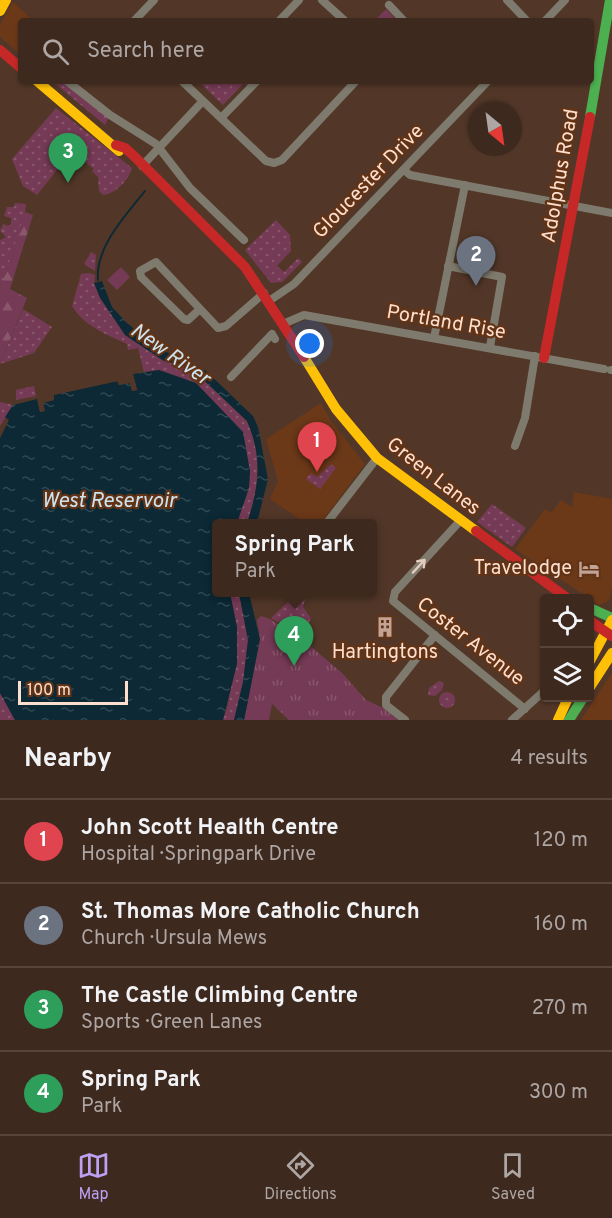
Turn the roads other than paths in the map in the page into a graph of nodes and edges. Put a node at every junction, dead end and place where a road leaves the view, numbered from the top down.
1 (6, 0) edge
2 (154, 0) edge
3 (299, 0) edge
4 (322, 0) edge
5 (507, 0) edge
6 (565, 0) edge
7 (610, 0) edge
8 (389, 5) dead end
9 (0, 11) edge
10 (137, 18) edge
11 (282, 18) edge
12 (342, 18) edge
13 (401, 18) edge
14 (524, 18) edge
15 (548, 18) edge
16 (0, 50) edge
17 (18, 65) edge
18 (41, 84) edge
19 (71, 84) edge
20 (186, 84) edge
21 (254, 84) edge
22 (353, 84) edge
23 (485, 84) edge
24 (202, 102) junction
25 (221, 118) junction
26 (160, 147) junction
27 (142, 166) junction
28 (404, 170) junction
29 (465, 185) junction
30 (575, 207) junction
31 (612, 213) edge
32 (244, 240) dead end
33 (448, 266) junction
34 (267, 297) junction
35 (200, 309) junction
36 (283, 324) junction
37 (434, 338) junction
38 (275, 339) dead end
39 (490, 347) junction
40 (539, 357) junction
41 (609, 370) edge
42 (231, 378) dead end
43 (515, 446) dead end
44 (377, 458) junction
45 (330, 519) edge
46 (460, 521) junction
47 (561, 594) edge
48 (594, 610) edge
49 (612, 619) edge
50 (594, 624) edge
51 (609, 634) edge
52 (435, 635) junction
53 (612, 653) edge
54 (594, 655) edge
55 (594, 681) edge
56 (540, 695) edge
57 (566, 702) edge
58 (580, 702) edge
59 (525, 708) junction
60 (405, 720) edge
61 (512, 720) edge
62 (558, 720) edge
63 (569, 720) edge

1 - 9 main road
2 - 10 street
3 - 11 street
4 - 12 street
5 - 14 street
6 - 15 street
7 - 30 main road, Adolphus Road
8 - 13 street
16 - 17 main road
18 - 27 main road, Green Lanes
19 - 26 street
20 - 24 street
21 - 25 street
22 - 25 street
23 - 28 street, Gloucester Drive
24 - 25 street
24 - 26 street
26 - 27 street
26 - 32 street
27 - 34 main road, Green Lanes
28 - 29 street
28 - 34 street, Gloucester Drive
29 - 30 street
29 - 33 street
30 - 31 street
30 - 40 main road, Adolphus Road
33 - 37 street
33 - 39 street
34 - 35 street, Gloucester Drive
34 - 36 main road, Green Lanes
35 - 35 street
36 - 37 street, Portland Rise
36 - 44 main road, Green Lanes
37 - 39 street, Portland Rise
38 - 42 street
39 - 40 street, Portland Rise
40 - 41 street, Portland Rise
40 - 43 street
44 - 45 street
44 - 46 main road, Green Lanes
46 - 47 main road, Green Lanes
52 -> 46 street, Coster Avenue
48 - 49 main road
49 - 51 main road
50 - 51 main road
51 - 54 main road
52 - 59 street, Coster Avenue
52 - 60 street
53 - 55 main road
56 - 59 street
57 - 62 main road
58 - 63 main road
59 - 61 street

